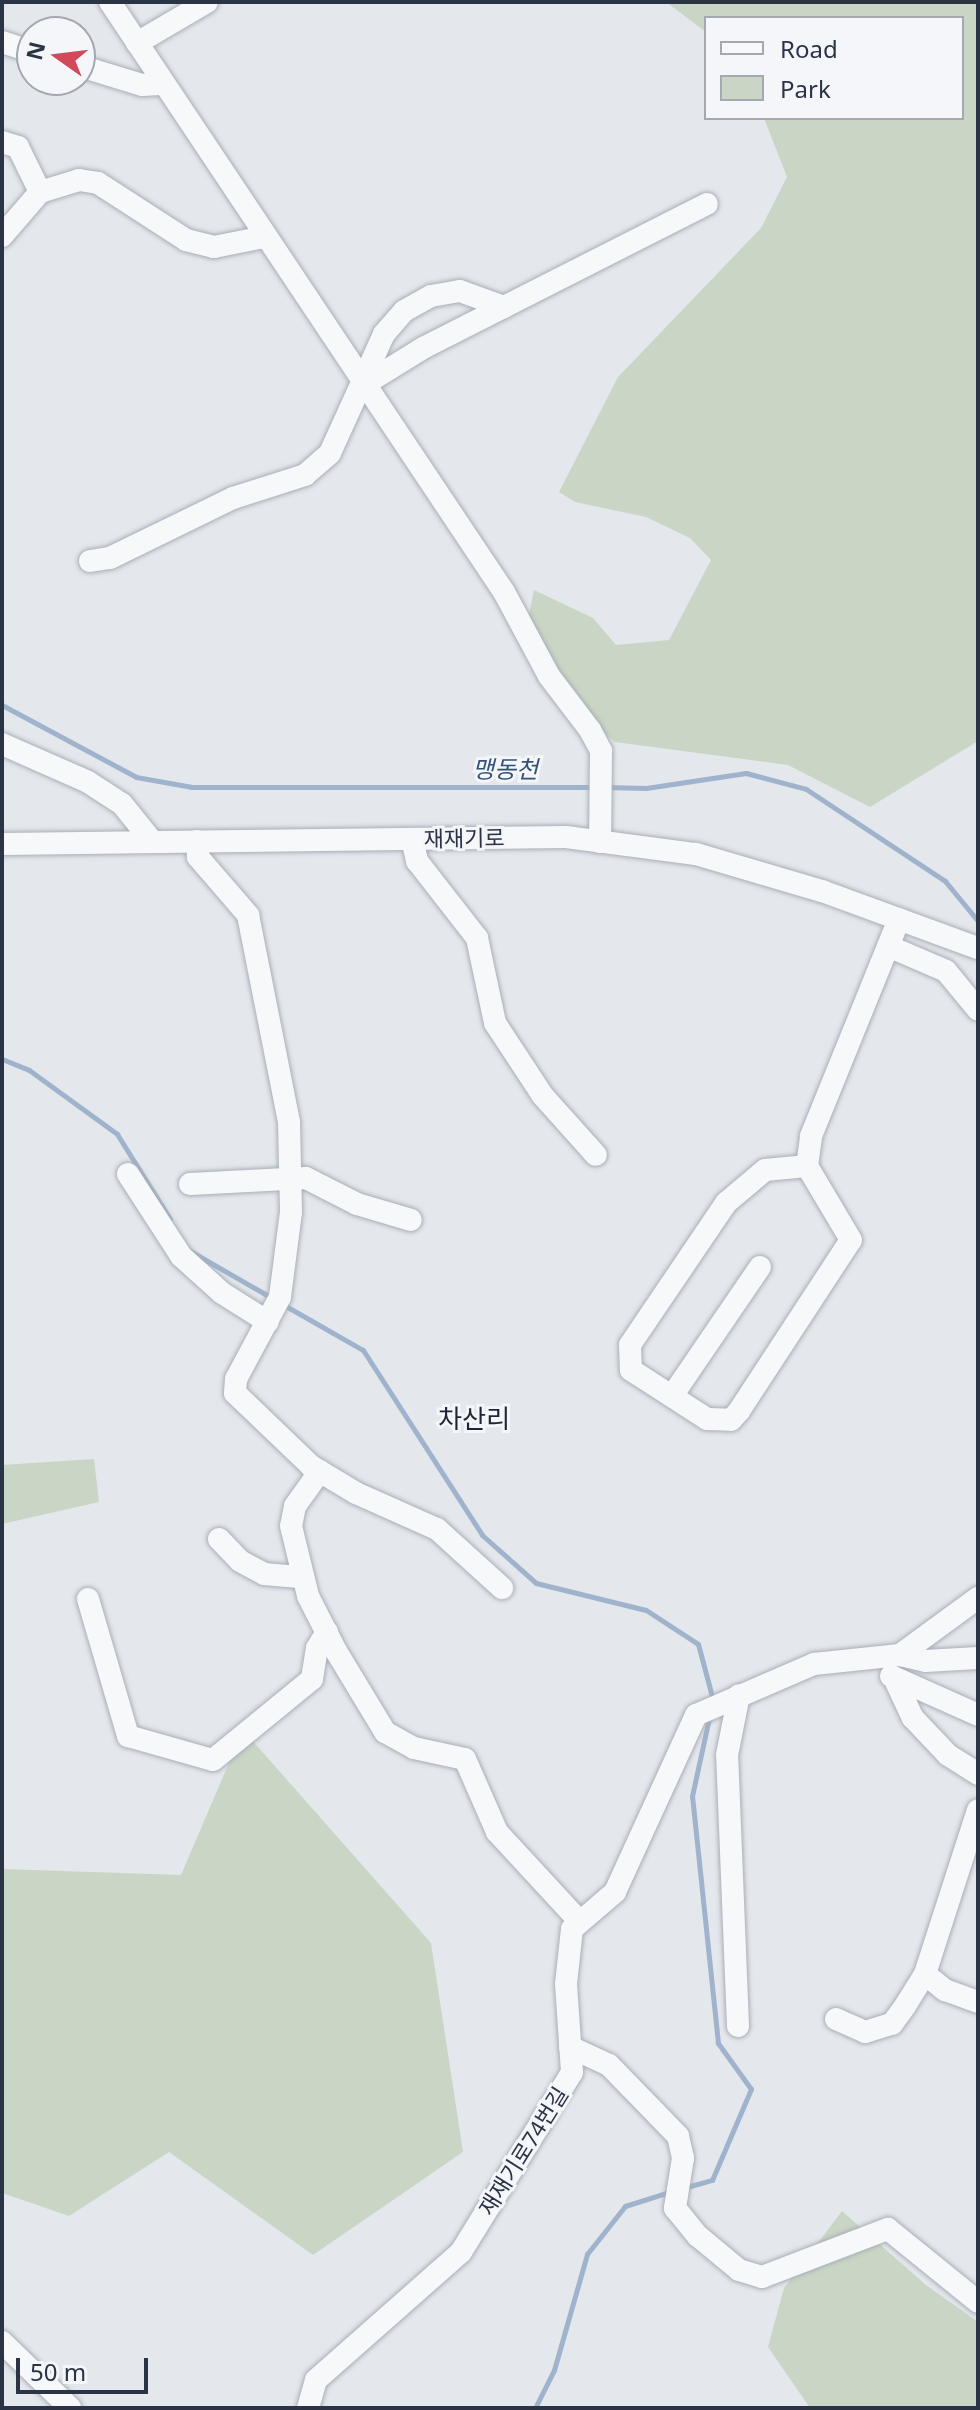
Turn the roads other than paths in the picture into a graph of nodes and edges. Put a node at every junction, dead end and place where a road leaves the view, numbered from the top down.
1 (110, 2) edge
2 (207, 2) edge
3 (137, 43) junction
4 (96, 71) edge
5 (164, 84) junction
6 (2, 142) edge
7 (40, 192) junction
8 (707, 204) dead end
9 (2, 236) edge
10 (264, 237) junction
11 (504, 307) junction
12 (365, 384) junction
13 (90, 561) dead end
14 (2, 744) edge
15 (412, 839) junction
16 (152, 841) junction
17 (197, 841) junction
18 (244, 841) junction
19 (600, 842) junction
20 (2, 844) edge
21 (223, 880) junction
22 (906, 922) junction
23 (888, 946) junction
24 (978, 948) edge
25 (978, 1010) edge
26 (596, 1155) dead end
27 (807, 1166) junction
28 (128, 1174) dead end
29 (289, 1176) junction
30 (190, 1184) dead end
31 (411, 1220) dead end
32 (760, 1267) dead end
33 (273, 1310) junction
34 (672, 1396) junction
35 (320, 1471) junction
36 (219, 1539) dead end
37 (302, 1577) junction
38 (502, 1588) dead end
39 (978, 1598) edge
40 (88, 1599) dead end
41 (327, 1632) junction
42 (900, 1655) junction
43 (875, 1657) junction
44 (978, 1658) edge
45 (896, 1682) junction
46 (731, 1698) junction
47 (978, 1715) edge
48 (978, 1774) edge
49 (978, 1810) edge
50 (580, 1922) junction
51 (925, 1974) junction
52 (978, 2002) edge
53 (836, 2019) dead end
54 (738, 2026) dead end
55 (570, 2047) junction
56 (978, 2302) edge
57 (2, 2342) edge
58 (70, 2408) edge
59 (308, 2408) edge

1 - 3 street
2 - 3 street
3 - 5 street
4 - 5 street
5 - 10 street
6 - 7 street
7 - 9 street
7 - 10 street
8 - 11 street
10 - 12 street
11 - 12 street
11 - 12 street
12 - 13 street
12 - 19 street
14 - 16 street
15 - 18 street, 재재기로
15 - 19 street, 재재기로
15 - 26 street
16 - 17 street, 재재기로
16 - 20 street, 재재기로
17 - 18 street, 재재기로
17 - 21 street
18 - 21 street
19 - 22 street, 재재기로
21 - 29 street
22 - 23 street
22 - 24 street, 재재기로
23 - 25 street
23 - 27 street
27 - 34 street
27 - 34 street
28 - 33 street
29 - 30 street
29 - 31 street
29 - 33 street
32 - 34 street
33 - 35 street
35 - 37 street
35 - 38 street
36 - 37 street
37 - 41 street
39 - 42 street
40 - 41 street
41 - 50 street
42 - 43 street
42 - 44 street
43 - 45 street
43 - 46 street
45 - 47 street
45 - 48 street
46 - 50 street
46 - 54 street
49 - 51 street
50 - 55 street, 재재기로74번길
51 - 52 street
51 - 53 street
55 - 56 street
55 - 59 street, 재재기로74번길
57 - 58 street

